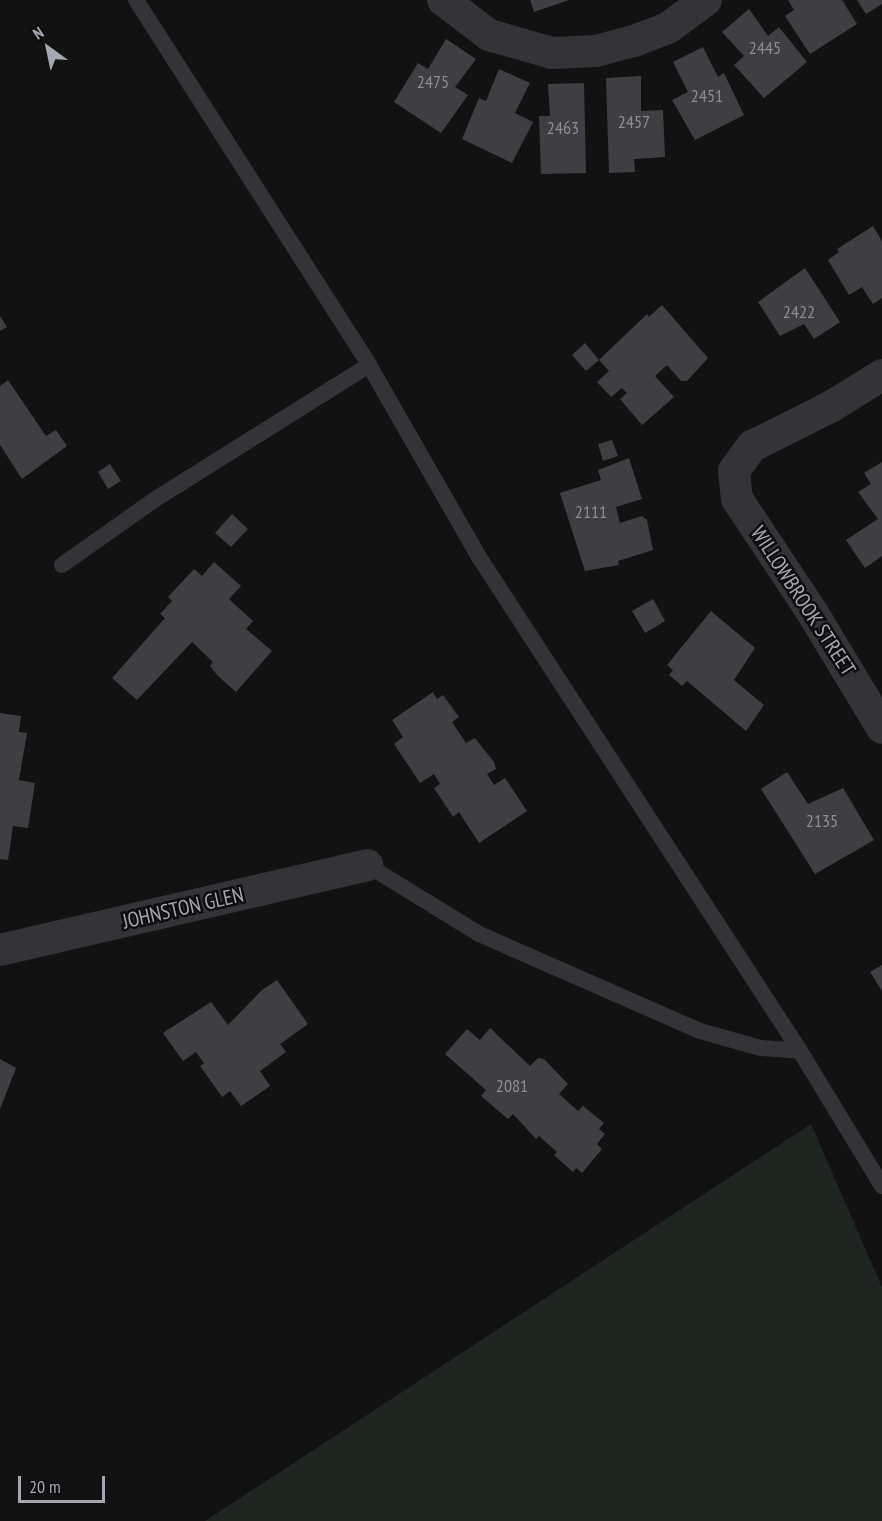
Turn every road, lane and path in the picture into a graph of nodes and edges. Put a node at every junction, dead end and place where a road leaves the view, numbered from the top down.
1 (136, 0) edge
2 (443, 0) edge
3 (706, 0) edge
4 (369, 364) junction
5 (882, 375) edge
6 (62, 565) dead end
7 (882, 728) edge
8 (367, 865) joint
9 (0, 950) edge
10 (800, 1051) junction
11 (882, 1186) edge

1 - 4 lane
2 - 3 street
4 - 6 lane
4 - 10 lane
5 - 7 street, WILLOWBROOK STREET
8 - 9 street, JOHNSTON GLEN
8 - 10 lane
10 - 11 lane

